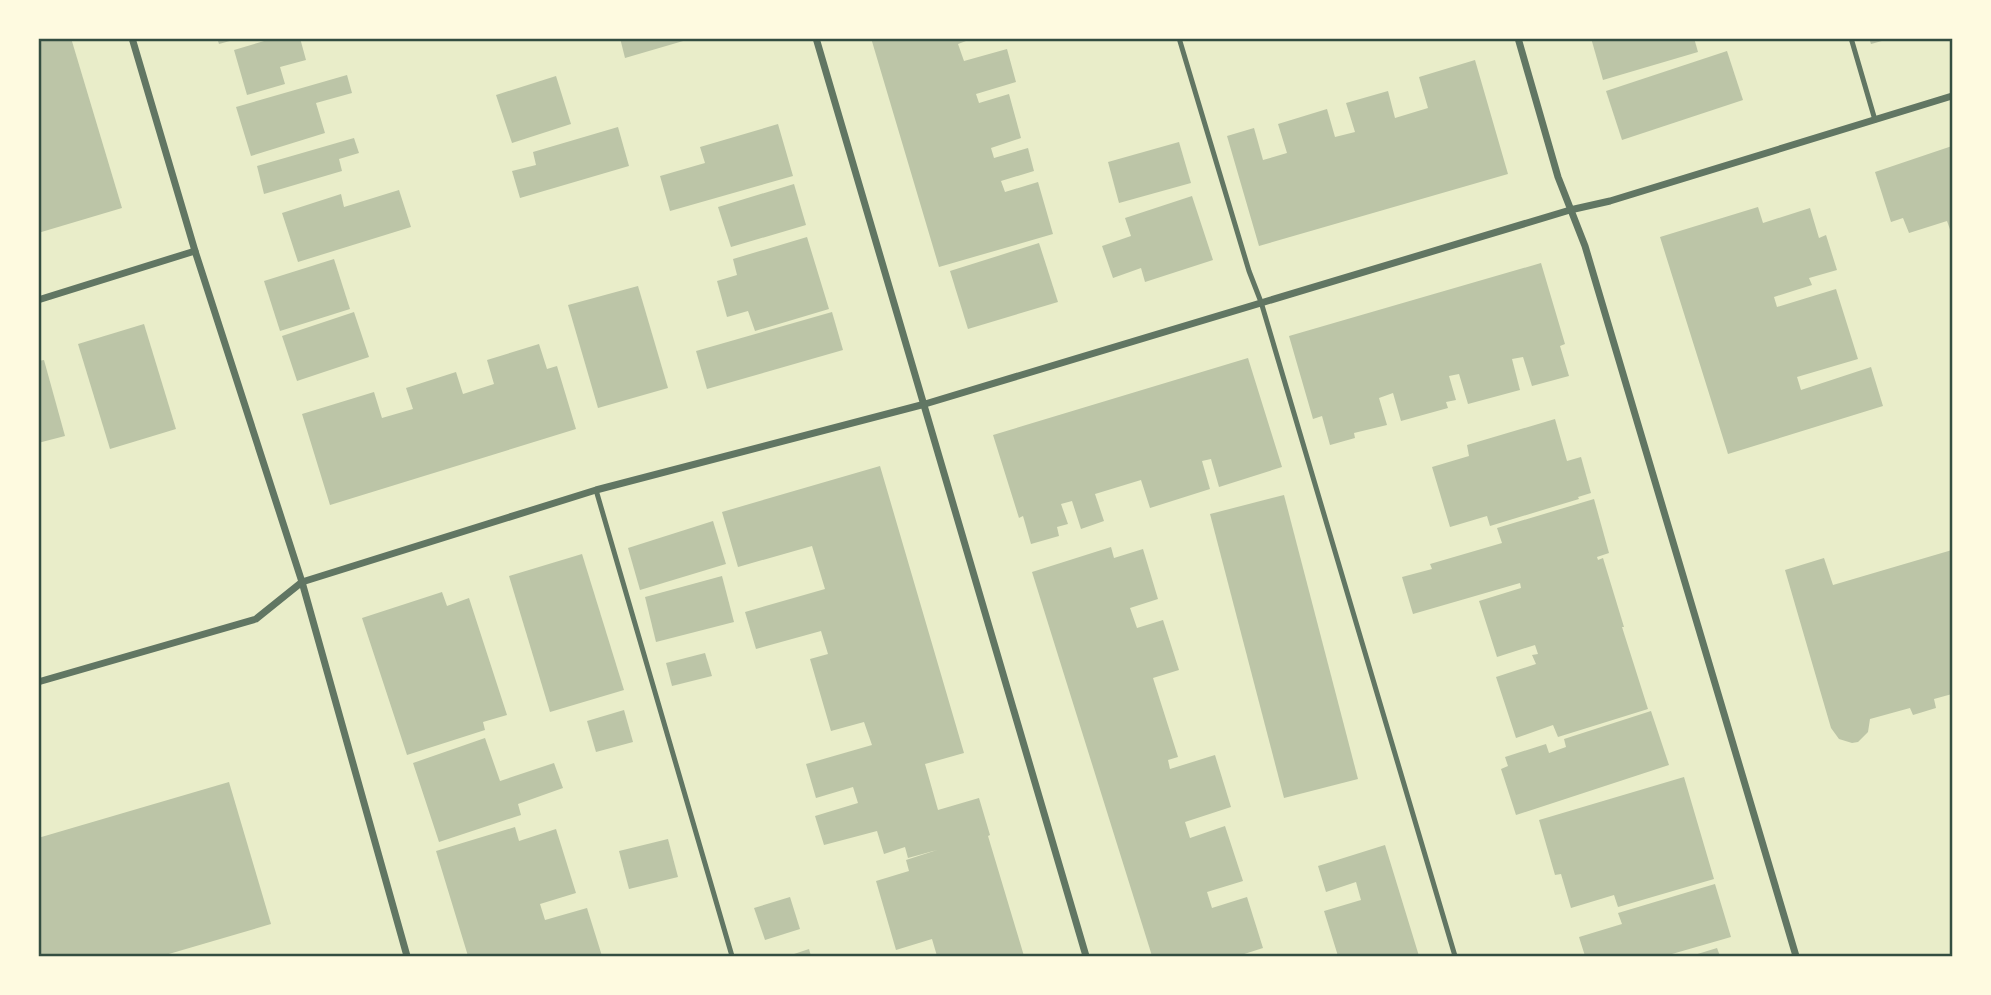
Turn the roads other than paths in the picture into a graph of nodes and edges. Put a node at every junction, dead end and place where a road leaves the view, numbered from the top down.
1 (132, 38) edge
2 (816, 38) edge
3 (1180, 38) edge
4 (1518, 38) edge
5 (1851, 38) edge
6 (1952, 96) edge
7 (1875, 120) junction
8 (1570, 210) junction
9 (195, 251) junction
10 (38, 300) edge
11 (1261, 302) junction
12 (925, 404) junction
13 (596, 490) junction
14 (302, 582) junction
15 (38, 682) edge
16 (407, 957) edge
17 (732, 957) edge
18 (1086, 957) edge
19 (1455, 957) edge
20 (1796, 957) edge

1 - 9 street
2 - 12 street
3 - 11 lane
4 - 8 street
5 - 7 lane
6 - 7 street
7 - 8 street
8 - 11 street
8 - 20 street
9 - 10 street
9 - 14 street
11 - 12 street
11 - 19 lane
12 - 13 street
12 - 18 street
13 - 14 street
13 - 17 lane
14 - 15 street
14 - 16 street

